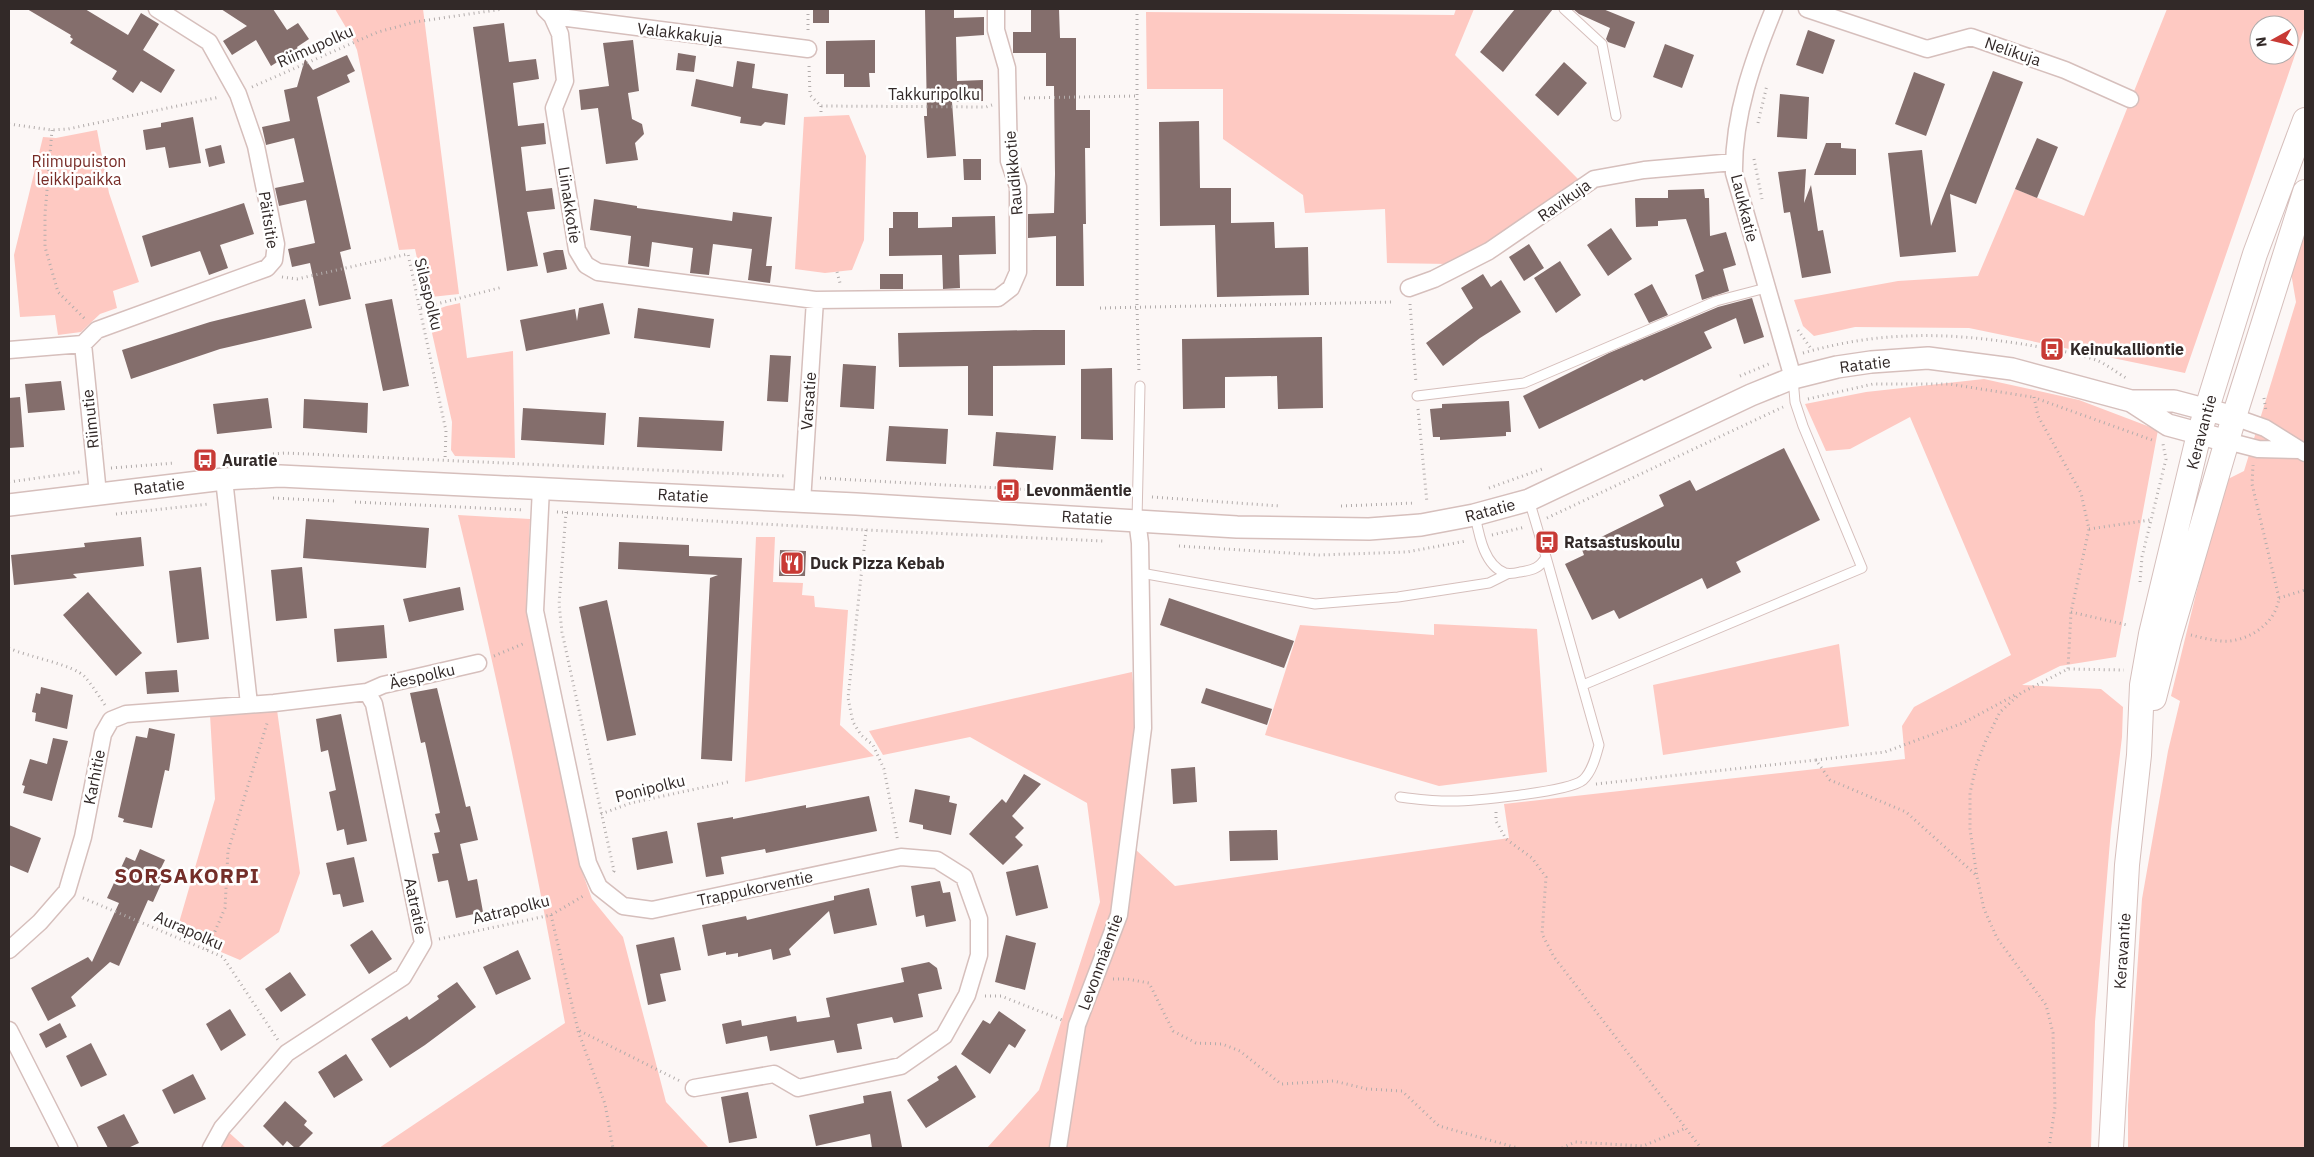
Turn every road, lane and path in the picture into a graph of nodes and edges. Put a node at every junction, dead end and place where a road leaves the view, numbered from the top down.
1 (157, 9) edge
2 (503, 9) edge
3 (808, 9) edge
4 (996, 9) edge
5 (1137, 9) edge
6 (1564, 9) edge
7 (1774, 9) edge
8 (1807, 9) edge
9 (548, 13) edge
10 (808, 49) junction
11 (1769, 78) dead end
12 (255, 86) dead end
13 (1136, 96) junction
14 (220, 98) dead end
15 (1008, 98) junction
16 (2130, 98) dead end
17 (821, 106) junction
18 (821, 116) dead end
19 (1616, 116) dead end
20 (2305, 120) edge
21 (9, 124) edge
22 (1757, 126) dead end
23 (52, 130) junction
24 (1753, 154) dead end
25 (1734, 162) junction
26 (2305, 192) edge
27 (1764, 207) dead end
28 (270, 274) junction
29 (282, 278) junction
30 (503, 287) dead end
31 (1409, 288) dead end
32 (1766, 288) junction
33 (815, 300) junction
34 (1394, 302) dead end
35 (421, 308) junction
36 (1100, 308) dead end
37 (1137, 308) junction
38 (1797, 329) dead end
39 (97, 330) junction
40 (83, 344) junction
41 (9, 350) edge
42 (1812, 350) dead end
43 (1793, 378) junction
44 (1140, 386) joint
45 (1417, 396) dead end
46 (2034, 398) junction
47 (2131, 401) junction
48 (1795, 402) junction
49 (2207, 409) junction
50 (2234, 417) junction
51 (2199, 434) junction
52 (2227, 441) junction
53 (2303, 451) edge
54 (109, 459) dead end
55 (2252, 465) dead end
56 (110, 468) dead end
57 (817, 470) dead end
58 (817, 478) dead end
59 (224, 479) junction
60 (442, 483) junction
61 (541, 488) junction
62 (98, 494) junction
63 (268, 498) dead end
64 (1529, 500) junction
65 (342, 501) dead end
66 (227, 502) junction
67 (351, 502) dead end
68 (802, 502) junction
69 (9, 505) edge
70 (540, 511) junction
71 (566, 512) junction
72 (112, 515) dead end
73 (1474, 515) junction
74 (1548, 518) dead end
75 (1137, 520) junction
76 (2150, 520) junction
77 (1524, 527) dead end
78 (2089, 529) junction
79 (866, 530) junction
80 (1492, 535) dead end
81 (1461, 542) dead end
82 (1140, 543) junction
83 (1175, 545) dead end
84 (1546, 557) junction
85 (1141, 573) junction
86 (1507, 574) junction
87 (2140, 586) dead end
88 (2305, 590) edge
89 (2279, 598) junction
90 (2071, 612) junction
91 (2128, 625) dead end
92 (2186, 634) dead end
93 (540, 636) junction
94 (9, 648) edge
95 (478, 663) joint
96 (2068, 669) junction
97 (2126, 670) dead end
98 (1583, 685) junction
99 (367, 692) junction
100 (2020, 693) junction
101 (274, 702) junction
102 (249, 704) junction
103 (110, 709) junction
104 (2139, 755) junction
105 (1816, 760) junction
106 (728, 782) dead end
107 (1569, 787) junction
108 (1400, 797) dead end
109 (1496, 797) junction
110 (601, 814) junction
111 (579, 822) junction
112 (901, 857) junction
113 (1976, 875) junction
114 (599, 887) junction
115 (67, 891) junction
116 (551, 915) junction
117 (424, 943) junction
118 (9, 950) edge
119 (207, 950) junction
120 (1094, 980) junction
121 (967, 995) junction
122 (1077, 1026) junction
123 (9, 1030) edge
124 (578, 1030) junction
125 (287, 1053) junction
126 (694, 1088) joint
127 (1686, 1128) junction
128 (70, 1148) edge
129 (211, 1148) edge
130 (613, 1148) edge
131 (1058, 1148) edge
132 (1518, 1148) edge
133 (1562, 1148) edge
134 (1700, 1148) edge
135 (2049, 1148) edge
136 (2111, 1148) edge

1 - 28 street, Päitsitie
2 - 12 path, Riimupolku
3 - 10 path
4 - 15 street, Raudikkotie
5 - 13 path
6 - 19 lane
7 - 25 street, Laukkatie
8 - 16 street, Nelikuja
9 - 10 street, Valakkakuja
9 - 33 street, Liinakkotie
10 - 17 path
11 - 22 path
13 - 15 path, Takkuripolku
13 - 37 path
14 - 23 path
15 - 17 path, Takkuripolku
15 - 33 street, Raudikkotie
17 - 18 path
20 - 49 main road, Keravantie
21 - 23 path
23 - 39 path
24 - 27 path
25 - 31 street, Ravikuja
25 - 32 street, Laukkatie
26 - 50 main road, Keravantie
28 - 29 path
28 - 29 path
28 - 39 street, Päitsitie
29 - 35 path, Silaspolku
30 - 35 path
32 - 43 street, Laukkatie
32 - 45 lane
33 - 68 street, Varsatie
34 - 37 path
35 - 60 path, Silaspolku
36 - 37 path
37 - 44 path
38 - 42 path
39 - 40 street, Päitsitie
40 - 41 street
40 - 62 street, Riimutie
43 - 47 street, Ratatie
43 - 48 lane
43 - 64 street, Ratatie
44 - 75 lane, Levonmäentie
46 - 48 path
46 - 76 path
46 - 78 path
47 - 49 street, Ratatie
47 - 51 street, Ratatie
48 - 74 path
48 - 98 lane
49 - 50 street, Ratatie
49 - 51 main road, Keravantie
50 - 52 main road, Keravantie
50 - 53 street
51 - 52 street, Ratatie
51 - 104 main road, Keravantie
52 - 53 street
52 - 104 main road, Keravantie
54 - 56 path
55 - 89 path
57 - 58 path
59 - 60 street, Ratatie
59 - 62 street, Ratatie
59 - 66 street
60 - 61 street, Ratatie
61 - 68 street, Ratatie
61 - 70 street, Trappukorventie
62 - 69 street, Ratatie
63 - 65 path
64 - 73 street, Ratatie
64 - 84 lane
66 - 72 path
66 - 102 street
67 - 70 path
68 - 75 street, Ratatie
70 - 71 path
70 - 93 street, Trappukorventie
71 - 79 path
71 - 110 path
73 - 75 street, Ratatie
73 - 86 lane
75 - 82 street, Levonmäentie
76 - 78 path
76 - 87 path
77 - 80 path
78 - 90 path
79 - 82 path
79 - 112 path
81 - 83 path
82 - 85 street, Levonmäentie
84 - 86 lane
84 - 98 lane
85 - 86 lane
85 - 120 street, Levonmäentie
88 - 89 path
89 - 92 path
90 - 91 path
90 - 96 path
93 - 95 path
93 - 111 street, Trappukorventie
94 - 103 path
95 - 99 street, Äespolku
96 - 97 path
96 - 100 path
98 - 107 lane
99 - 101 street
99 - 117 street, Aatratie
100 - 105 path
100 - 113 path
101 - 102 street
101 - 119 path
102 - 103 street
103 - 115 street, Karhitie
104 - 136 main road, Keravantie
105 - 107 path
105 - 113 path
106 - 110 path, Ponipolku
107 - 109 lane
108 - 109 lane
109 - 127 path
110 - 111 path, Ponipolku
110 - 114 path
111 - 114 street, Trappukorventie
112 - 114 street, Trappukorventie
112 - 121 street, Trappukorventie
113 - 135 path
114 - 116 path, Aatrapolku
115 - 118 street, Karhitie
115 - 119 path, Aurapolku
116 - 117 path, Aatrapolku
116 - 124 path
117 - 125 street, Aatratie
119 - 125 path, Aurapolku
120 - 122 street, Levonmäentie
120 - 132 path
121 - 122 path
121 - 126 street, Trappukorventie
122 - 131 street, Levonmäentie
123 - 128 street
124 - 126 path
124 - 130 path
125 - 129 street, Aatratie
127 - 133 path
127 - 134 path

